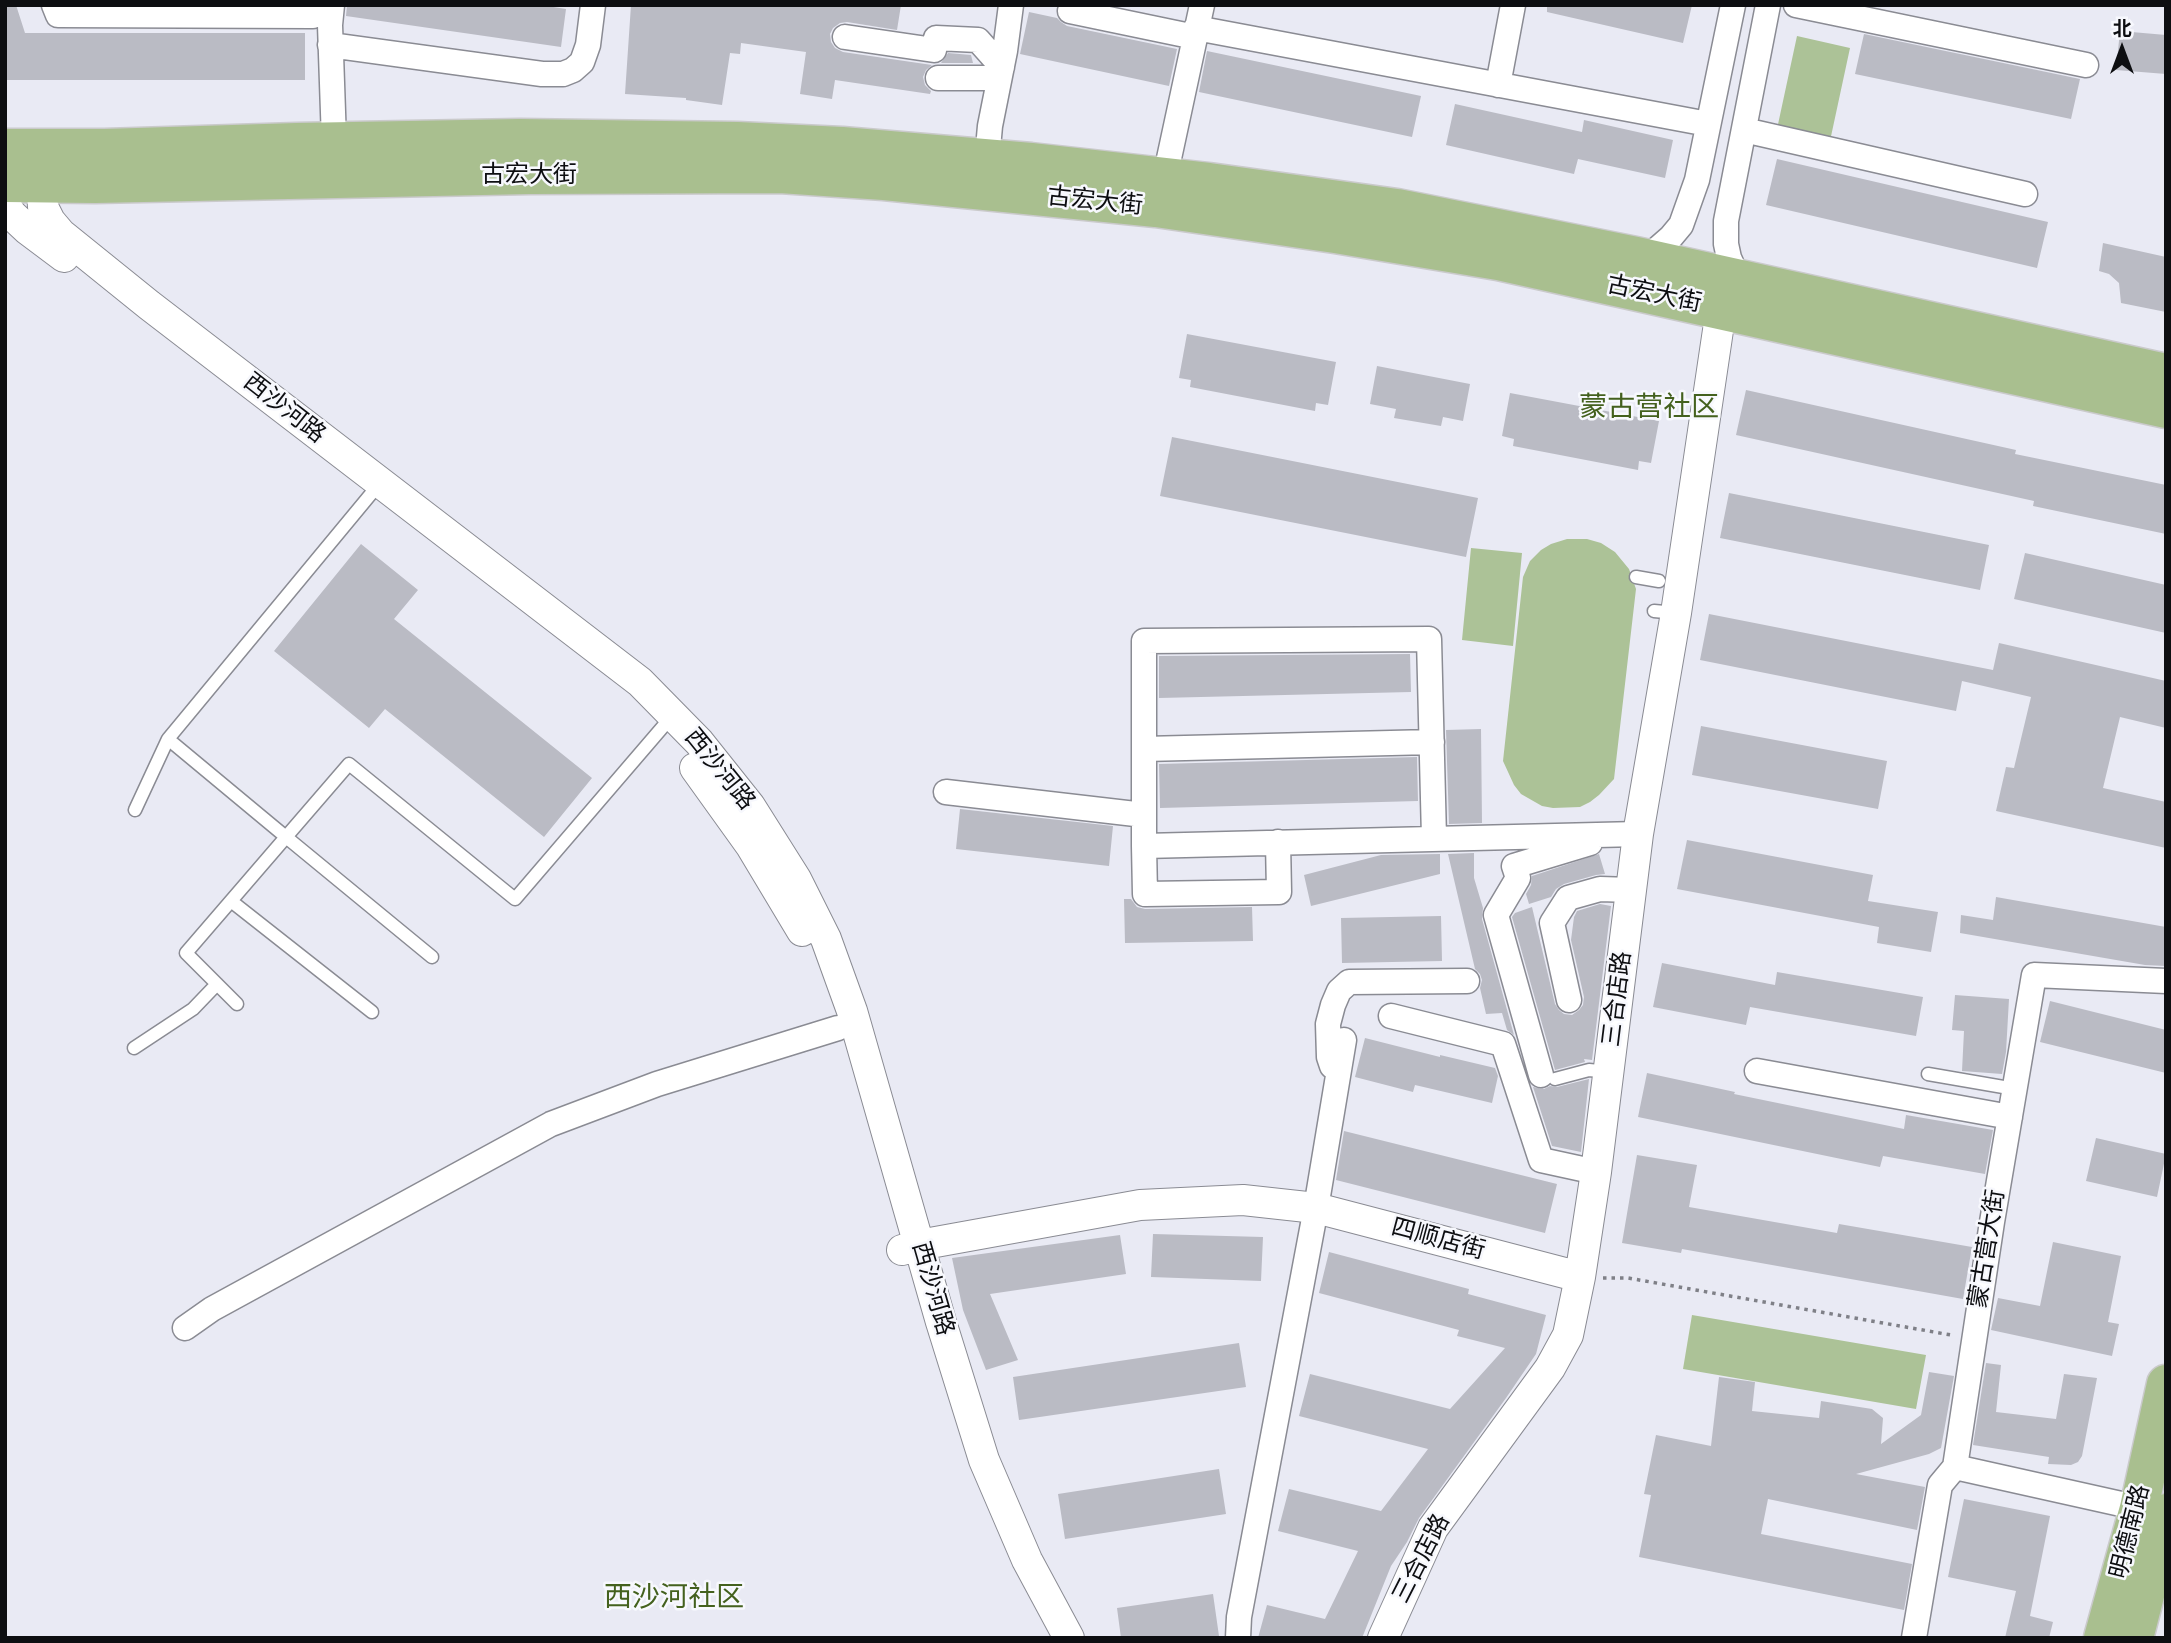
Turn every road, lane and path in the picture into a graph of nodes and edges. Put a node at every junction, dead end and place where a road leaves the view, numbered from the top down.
1 (54, 5) edge
2 (313, 5) edge
3 (332, 5) edge
4 (1011, 5) edge
5 (1513, 5) edge
6 (1733, 5) edge
7 (1768, 5) edge
8 (1796, 5) edge
9 (589, 6) edge
10 (197, 10) edge
11 (1070, 11) dead end
12 (1198, 23) edge
13 (845, 37) dead end
14 (330, 45) junction
15 (2086, 65) dead end
16 (1001, 74) junction
17 (938, 78) dead end
18 (1498, 85) junction
19 (1708, 124) junction
20 (1744, 130) junction
21 (334, 141) junction
22 (987, 159) junction
23 (23, 166) edge
24 (1165, 177) junction
25 (2025, 194) dead end
26 (5, 205) edge
27 (1647, 258) junction
28 (1730, 294) junction
29 (1879, 327) junction
30 (2166, 373) edge
31 (2166, 409) edge
32 (375, 489) junction
33 (1636, 577) dead end
34 (1659, 581) dead end
35 (667, 722) junction
36 (169, 739) junction
37 (1432, 742) junction
38 (1144, 749) junction
39 (946, 792) dead end
40 (135, 810) dead end
41 (1144, 815) junction
42 (1638, 834) junction
43 (286, 836) junction
44 (1434, 838) junction
45 (1278, 842) junction
46 (1594, 842) dead end
47 (1144, 846) junction
48 (1534, 847) junction
49 (1631, 890) junction
50 (231, 901) junction
51 (432, 957) dead end
52 (1467, 981) dead end
53 (2166, 981) edge
54 (217, 984) junction
55 (1569, 1000) dead end
56 (237, 1003) dead end
57 (372, 1012) dead end
58 (1391, 1016) dead end
59 (838, 1028) junction
60 (1344, 1040) dead end
61 (134, 1048) dead end
62 (1757, 1071) dead end
63 (1609, 1072) junction
64 (1928, 1074) dead end
65 (1548, 1077) joint
66 (1338, 1080) junction
67 (2015, 1089) junction
68 (2010, 1117) junction
69 (1596, 1172) junction
70 (1316, 1208) junction
71 (910, 1248) junction
72 (1580, 1277) junction
73 (185, 1328) dead end
74 (1974, 1339) junction
75 (2166, 1384) edge
76 (1955, 1467) junction
77 (2153, 1501) edge
78 (1048, 1638) edge
79 (1069, 1638) edge
80 (1238, 1638) edge
81 (1383, 1638) edge
82 (1914, 1638) edge
83 (2103, 1638) edge
84 (2134, 1638) edge

1 - 10 street
2 - 10 street
3 - 14 street
4 - 16 street
5 - 18 street
6 - 19 street
7 - 20 street
8 - 15 street
9 - 14 street
11 - 12 street
12 - 18 street
12 - 24 street
13 - 16 street
14 - 21 street
16 - 17 street
16 - 22 street
18 - 19 street
19 - 27 street
20 - 25 street
20 - 28 street
21 - 22 main road, 古宏大街
21 - 23 main road, 古宏大街
22 - 24 main road, 古宏大街
23 - 28 main road, 古宏大街
23 - 32 street, 西沙河路
24 - 27 main road, 古宏大街
26 - 32 street, 西沙河路
27 - 28 main road, 古宏大街
28 - 29 main road, 古宏大街
28 - 42 street, 三合店路
29 - 30 main road, 古宏大街
29 - 31 main road, 古宏大街
32 - 35 street, 西沙河路
32 - 36 lane
33 - 34 lane
35 - 43 lane
35 - 59 street, 西沙河路
35 - 71 street, 西沙河路
36 - 40 lane
36 - 43 lane
37 - 38 street
37 - 38 street
37 - 44 street
38 - 41 street
39 - 41 street
41 - 47 street
42 - 48 street
42 - 49 street, 三合店路
43 - 50 lane
43 - 51 lane
44 - 45 street
44 - 48 street
45 - 47 street
45 - 47 street
46 - 48 street
48 - 65 street
49 - 55 street
49 - 63 street, 三合店路
50 - 54 lane
50 - 57 lane
52 - 66 street
53 - 67 street, 蒙古营大街
54 - 56 lane
54 - 61 lane
58 - 69 street
59 - 71 street, 西沙河路
59 - 73 street
60 - 66 street
62 - 68 street
63 - 65 lane
63 - 69 street, 三合店路
64 - 67 lane
66 - 70 street
67 - 68 street, 蒙古营大街
68 - 74 street, 蒙古营大街
69 - 72 street, 三合店路
70 - 71 street, 四顺店街
70 - 72 street, 四顺店街
70 - 80 street
71 - 78 street, 西沙河路
71 - 79 street, 西沙河路
72 - 74 path
72 - 81 street, 三合店路
74 - 76 street, 蒙古营大街
75 - 77 main road, 明德南路
76 - 77 street
76 - 82 street
77 - 83 main road, 明德南路
77 - 84 main road, 明德南路

